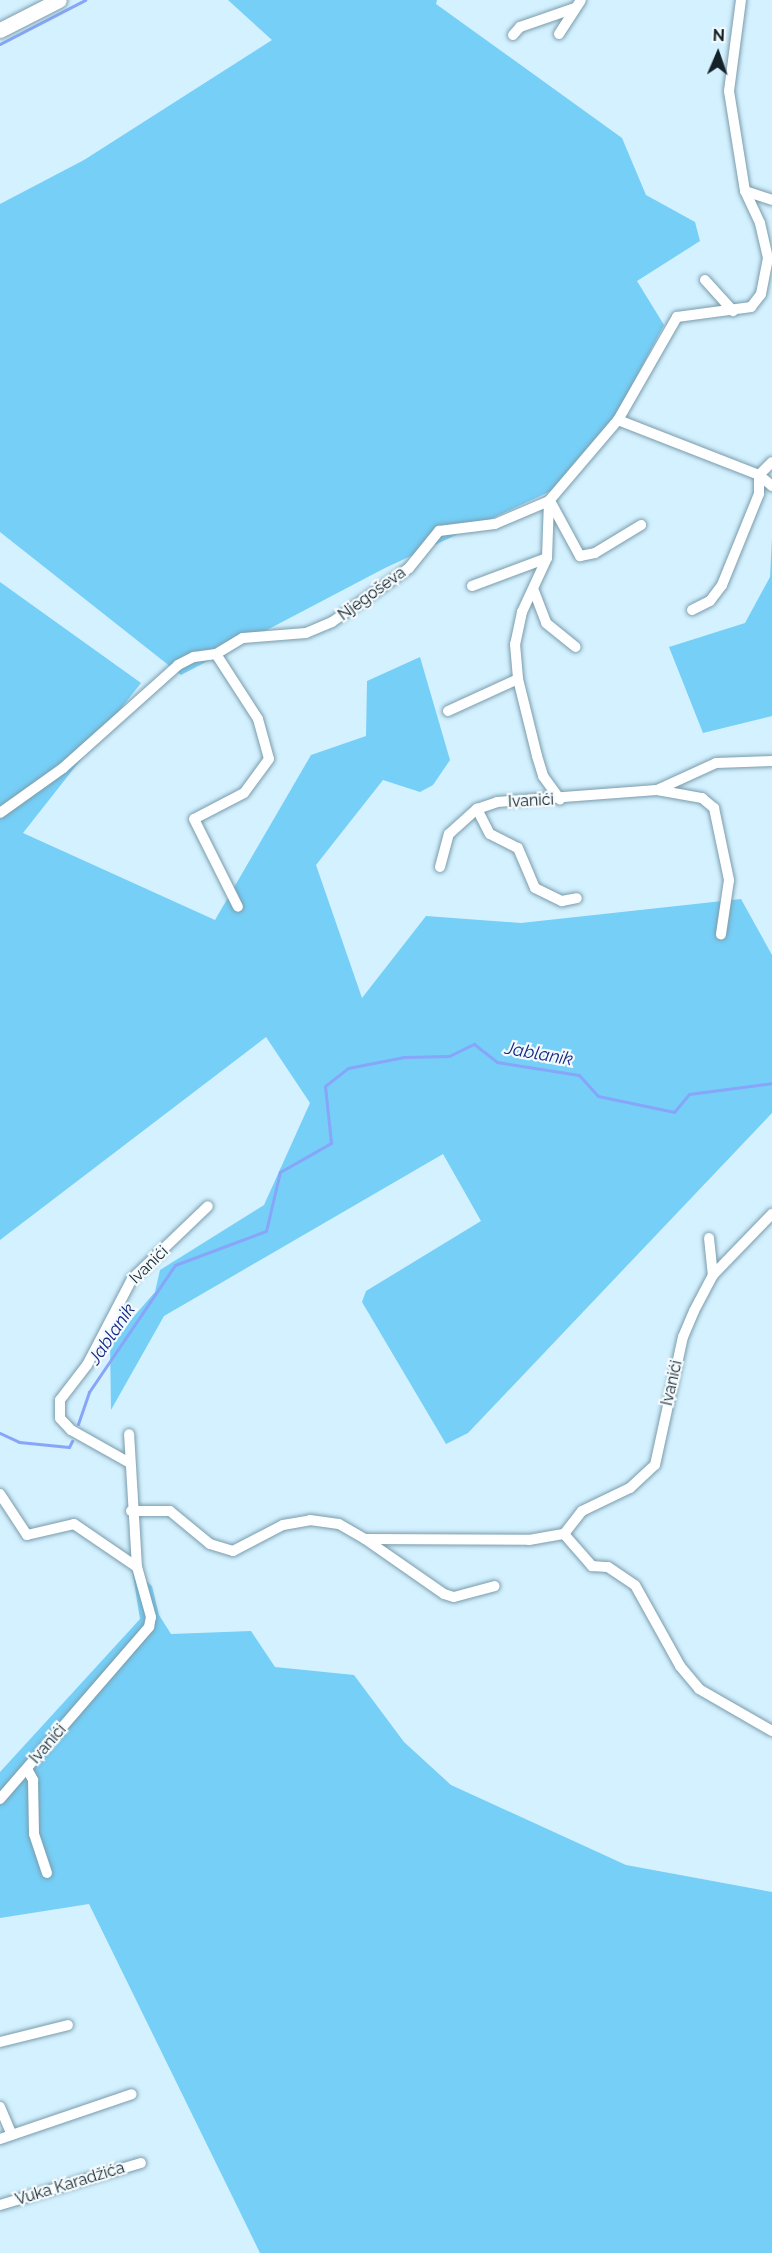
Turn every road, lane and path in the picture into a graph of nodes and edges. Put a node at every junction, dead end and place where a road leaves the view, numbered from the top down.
1 (59, 0) edge
2 (741, 0) edge
3 (578, 4) edge
4 (0, 30) edge
5 (558, 34) dead end
6 (513, 35) dead end
7 (745, 191) junction
8 (772, 200) edge
9 (705, 280) dead end
10 (733, 312) junction
11 (618, 420) junction
12 (772, 462) edge
13 (759, 475) junction
14 (772, 486) edge
15 (549, 501) junction
16 (641, 525) dead end
17 (547, 558) junction
18 (472, 586) dead end
19 (534, 591) junction
20 (692, 610) dead end
21 (576, 647) dead end
22 (216, 654) junction
23 (518, 679) junction
24 (448, 711) dead end
25 (772, 761) edge
26 (657, 790) junction
27 (560, 799) junction
28 (477, 809) junction
29 (0, 813) edge
30 (440, 867) dead end
31 (576, 898) dead end
32 (238, 907) dead end
33 (721, 934) dead end
34 (208, 1206) dead end
35 (772, 1214) edge
36 (709, 1238) dead end
37 (713, 1275) junction
38 (129, 1434) dead end
39 (128, 1462) junction
40 (0, 1494) edge
41 (131, 1511) junction
42 (564, 1534) junction
43 (365, 1539) junction
44 (137, 1567) junction
45 (495, 1586) dead end
46 (772, 1731) edge
47 (27, 1769) junction
48 (0, 1799) edge
49 (47, 1873) dead end
50 (68, 2025) dead end
51 (0, 2042) edge
52 (132, 2094) dead end
53 (0, 2108) edge
54 (12, 2135) junction
55 (0, 2139) edge
56 (141, 2163) dead end
57 (0, 2205) edge

1 - 4 main road
2 - 7 street, Njegoševa
3 - 5 street
3 - 6 street
7 - 8 street
7 - 10 street, Njegoševa
9 - 10 street
10 - 11 street, Njegoševa
11 - 13 street
11 - 15 street, Njegoševa
12 - 13 street
13 - 14 street
13 - 20 street
15 - 16 street
15 - 17 street
15 - 22 street, Njegoševa
17 - 18 street
17 - 19 street
19 - 21 street
19 - 23 street
22 - 29 street, Njegoševa
22 - 32 street
23 - 24 street
23 - 27 street
25 - 26 street, Ivanići
26 - 27 street, Ivanići
26 - 33 street, Ivanići
27 - 28 street, Ivanići
28 - 30 street, Ivanići
28 - 31 street
34 - 39 street, Ivanići
35 - 37 street, Ivanići
36 - 37 street
37 - 42 street, Ivanići
38 - 39 street, Ivanići
39 - 41 street, Ivanići
40 - 44 street
41 - 43 street
41 - 44 street, Ivanići
42 - 43 street
42 - 46 street
43 - 45 street
44 - 47 street, Ivanići
47 - 48 street, Ivanići
47 - 49 street
50 - 51 street
52 - 54 street
53 - 54 street
54 - 55 street
56 - 57 street, Vuka Karadžića

